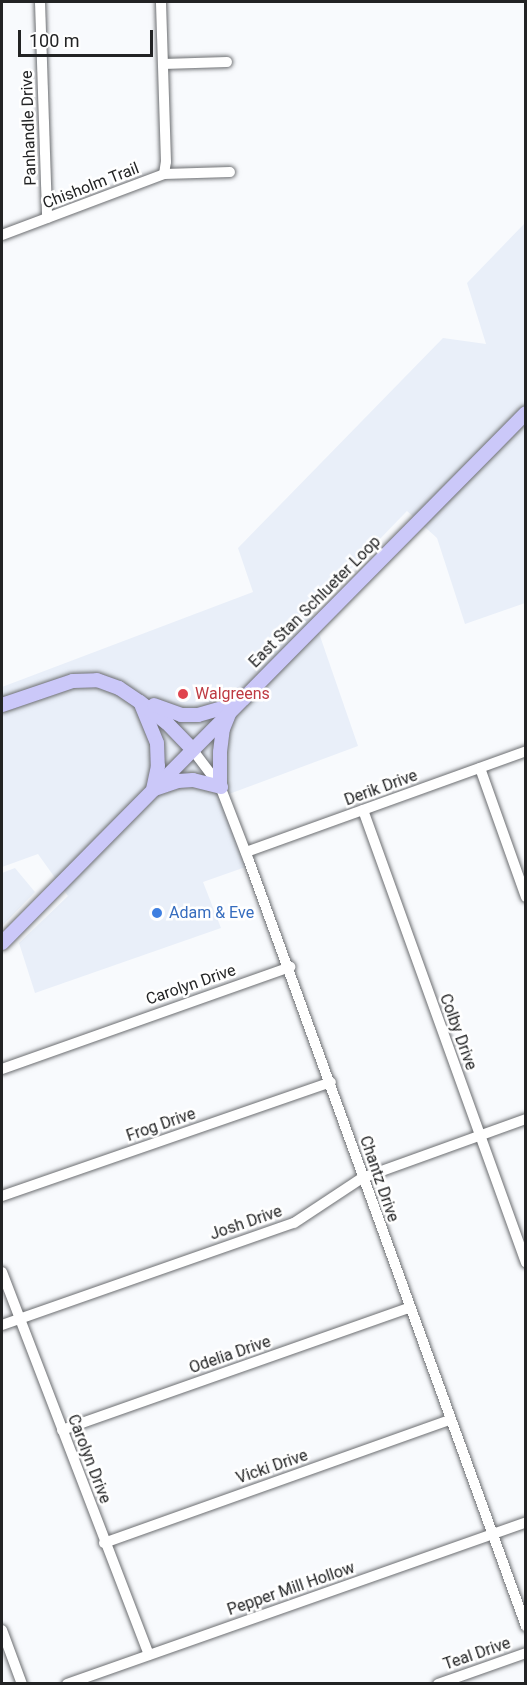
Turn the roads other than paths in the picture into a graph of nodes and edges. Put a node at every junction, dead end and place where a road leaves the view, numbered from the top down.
1 (40, 2) edge
2 (161, 2) edge
3 (227, 62) dead end
4 (163, 64) junction
5 (230, 172) dead end
6 (164, 174) junction
7 (47, 218) junction
8 (2, 236) edge
9 (525, 413) edge
10 (140, 702) junction
11 (2, 705) edge
12 (234, 706) junction
13 (192, 749) junction
14 (525, 752) edge
15 (480, 768) junction
16 (220, 787) junction
17 (153, 790) junction
18 (363, 810) junction
19 (246, 852) junction
20 (525, 897) edge
21 (2, 944) edge
22 (290, 967) junction
23 (2, 1069) edge
24 (331, 1082) junction
25 (525, 1119) edge
26 (480, 1136) junction
27 (362, 1178) junction
28 (2, 1196) edge
29 (525, 1263) edge
30 (2, 1272) edge
31 (409, 1308) junction
32 (20, 1319) junction
33 (2, 1325) edge
34 (450, 1420) junction
35 (62, 1430) junction
36 (525, 1522) edge
37 (492, 1534) junction
38 (104, 1543) junction
39 (525, 1626) edge
40 (2, 1630) edge
41 (525, 1653) edge
42 (149, 1655) junction
43 (22, 1683) edge
44 (67, 1683) edge
45 (438, 1683) edge

1 - 7 street, Panhandle Drive
2 - 4 street, Chisholm Trail
3 - 4 street
4 - 6 street, Chisholm Trail
5 - 6 street
6 - 7 street, Chisholm Trail
7 - 8 street, Chisholm Trail
9 - 12 main road, East Stan Schlueter Loop
10 - 11 main road
10 - 12 main road
10 - 13 main road
10 - 17 main road
12 - 13 main road, East Stan Schlueter Loop
12 - 16 main road
13 - 16 street, Chantz Drive
13 - 17 main road, East Stan Schlueter Loop
14 - 15 street, Derik Drive
15 - 18 street, Derik Drive
15 - 20 street
16 - 17 main road
16 - 19 street, Chantz Drive
17 - 21 main road, East Stan Schlueter Loop
18 - 19 street, Derik Drive
18 - 26 street, Colby Drive
19 - 22 street, Chantz Drive
22 - 23 street, Carolyn Drive
22 - 24 street, Chantz Drive
24 - 27 street, Chantz Drive
24 - 28 street, Frog Drive
25 - 26 street, Josh Drive
26 - 27 street, Josh Drive
26 - 29 street, Colby Drive
27 - 31 street, Chantz Drive
27 - 32 street, Josh Drive
30 - 32 street, Carolyn Drive
31 - 34 street, Chantz Drive
31 - 35 street, Odelia Drive
32 - 33 street, Josh Drive
32 - 35 street, Carolyn Drive
34 - 37 street, Chantz Drive
34 - 38 street, Vicki Drive
35 - 38 street, Carolyn Drive
36 - 37 street, Pepper Mill Hollow
37 - 39 street, Chantz Drive
37 - 42 street, Pepper Mill Hollow
38 - 42 street, Carolyn Drive
40 - 43 street
41 - 45 street, Teal Drive
42 - 44 street, Pepper Mill Hollow

